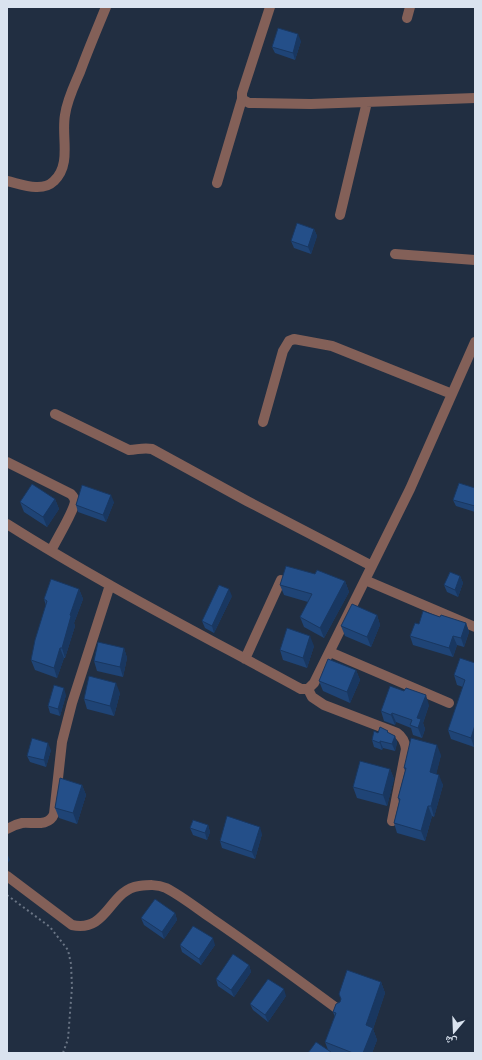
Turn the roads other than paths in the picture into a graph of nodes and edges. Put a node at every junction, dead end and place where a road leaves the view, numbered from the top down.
1 (106, 7) edge
2 (270, 7) edge
3 (410, 7) edge
4 (407, 18) dead end
5 (475, 98) edge
6 (242, 99) junction
7 (367, 102) junction
8 (7, 182) edge
9 (217, 183) dead end
10 (340, 215) dead end
11 (395, 254) dead end
12 (475, 260) edge
13 (475, 342) edge
14 (452, 394) junction
15 (55, 414) dead end
16 (263, 422) dead end
17 (7, 462) edge
18 (7, 524) edge
19 (51, 551) junction
20 (372, 566) junction
21 (280, 580) edge
22 (365, 580) junction
23 (110, 585) junction
24 (475, 627) edge
25 (330, 652) junction
26 (245, 659) junction
27 (308, 689) junction
28 (449, 703) dead end
29 (392, 821) dead end
30 (7, 828) edge
31 (7, 876) edge
32 (340, 1010) edge

1 - 8 street
2 - 6 street
3 - 4 street
5 - 7 street
6 - 7 street
6 - 9 street
7 - 10 street
11 - 12 street
13 - 14 street
14 - 16 street
14 - 20 street
15 - 20 street
17 - 19 street
18 - 19 street
19 - 23 street
20 - 22 street
21 - 26 street
22 - 24 street
22 - 25 street
23 - 26 street
23 - 30 street
25 - 27 street
25 - 28 street
26 - 27 street
27 - 29 street
31 - 32 street

